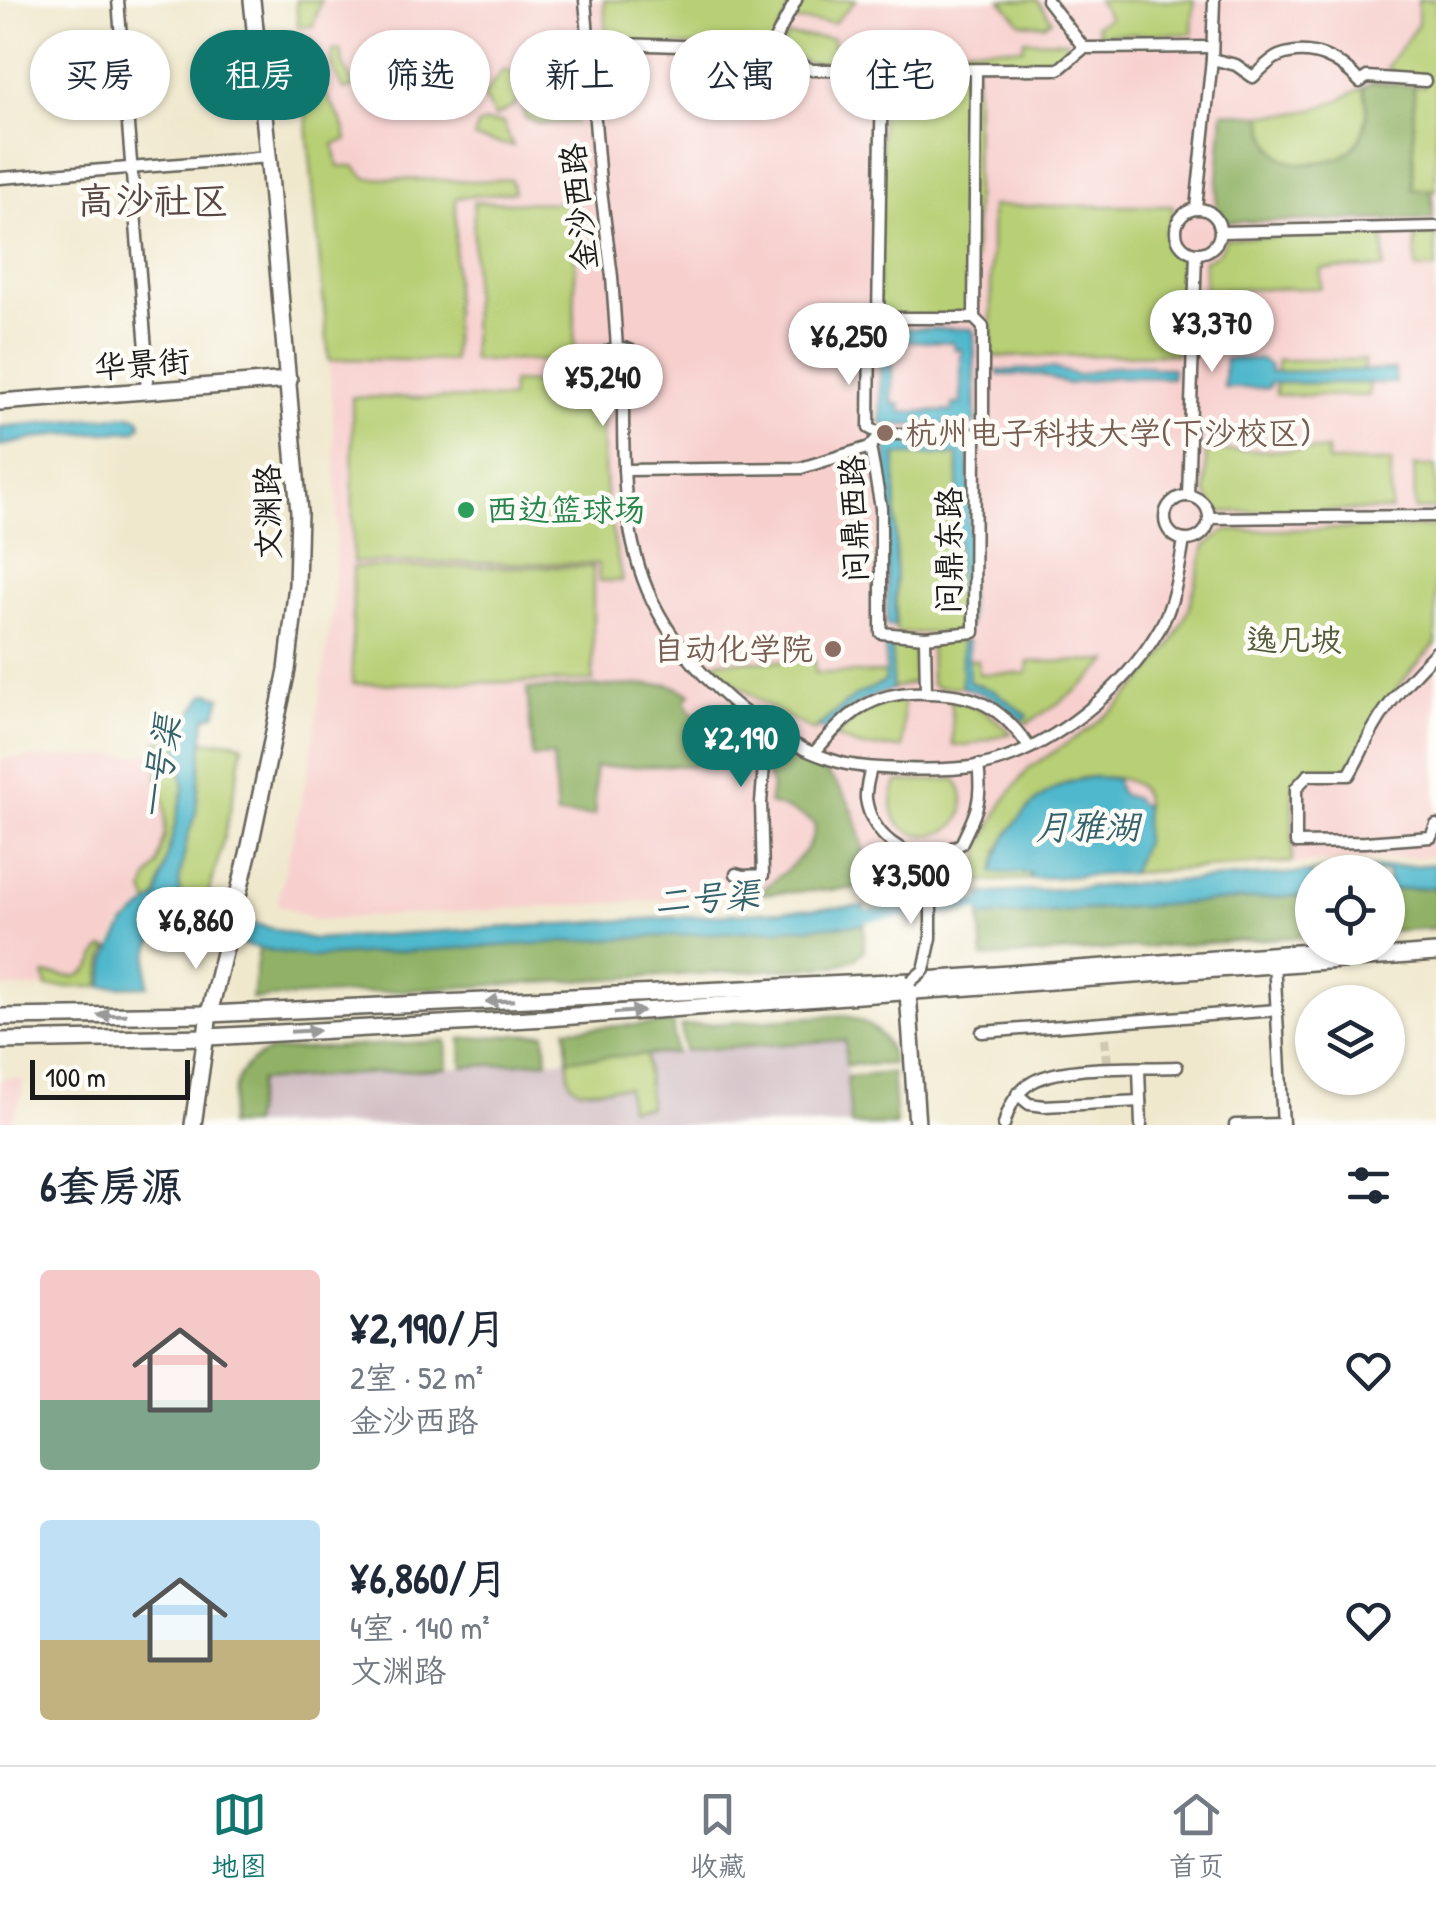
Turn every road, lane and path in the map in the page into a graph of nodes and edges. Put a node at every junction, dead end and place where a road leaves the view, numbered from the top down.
1 (118, 0) edge
2 (252, 0) edge
3 (586, 0) edge
4 (796, 0) edge
5 (1047, 0) edge
6 (1214, 0) edge
7 (587, 30) edge
8 (780, 30) edge
9 (1084, 48) junction
10 (1212, 53) junction
11 (970, 70) edge
12 (976, 70) junction
13 (1425, 81) dead end
14 (595, 120) edge
15 (881, 120) edge
16 (268, 157) junction
17 (131, 168) junction
18 (0, 178) edge
19 (1196, 208) junction
20 (1436, 228) edge
21 (1220, 232) junction
22 (1196, 253) junction
23 (878, 318) junction
24 (974, 318) junction
25 (617, 348) junction
26 (289, 380) junction
27 (145, 391) junction
28 (622, 400) junction
29 (0, 402) edge
30 (880, 434) junction
31 (975, 434) junction
32 (870, 447) junction
33 (624, 470) junction
34 (1188, 496) junction
35 (1436, 516) edge
36 (1210, 518) junction
37 (1184, 540) junction
38 (926, 637) junction
39 (1436, 652) edge
40 (926, 693) junction
41 (767, 727) junction
42 (1029, 747) junction
43 (814, 753) junction
44 (978, 766) junction
45 (871, 768) junction
46 (1436, 825) edge
47 (928, 854) junction
48 (736, 874) dead end
49 (1436, 942) edge
50 (1405, 945) edge
51 (1436, 953) edge
52 (1295, 956) edge
53 (1274, 959) junction
54 (909, 986) junction
55 (1277, 1010) junction
56 (209, 1014) junction
57 (0, 1016) edge
58 (1103, 1023) junction
59 (982, 1032) dead end
60 (208, 1037) junction
61 (1105, 1038) tunnel mouth
62 (0, 1041) edge
63 (1177, 1067) dead end
64 (1139, 1069) junction
65 (1017, 1094) junction
66 (1140, 1101) junction
67 (1283, 1124) edge
68 (193, 1125) edge
69 (917, 1125) edge
70 (1004, 1125) edge
71 (1141, 1125) edge
72 (1235, 1125) edge

1 - 17 street
2 - 16 main road, 文渊路
3 - 7 street, 金沙西路
4 - 8 street
5 - 9 street
6 - 10 street
9 - 10 street
9 - 12 street
10 - 13 street
10 - 19 street
11 - 12 street
12 - 24 street, 问鼎东路
14 - 25 street, 金沙西路
15 - 23 street, 问鼎西路
16 - 17 street
16 - 26 main road, 文渊路
17 - 18 street
17 - 27 street
19 - 21 street
19 - 22 street
20 - 21 street
21 - 22 street
22 - 34 street
23 - 24 street
23 - 30 street, 问鼎西路
24 - 31 street, 问鼎东路
25 - 28 street
25 - 28 street
26 - 27 main road, 华景街
26 - 56 main road, 文渊路
27 - 29 main road, 华景街
28 - 33 street
30 - 31 street
30 - 32 street, 问鼎西路
31 - 38 street, 问鼎东路
32 - 33 street
32 - 38 street, 问鼎西路
33 - 41 street
34 - 36 street
34 - 37 street
35 - 36 street
36 - 37 street
37 - 42 street
38 - 40 street
39 - 46 street
40 - 42 street
40 - 43 street
41 - 43 street
41 - 48 street
42 - 44 street
43 - 45 street
44 - 45 street
44 - 47 street
45 - 47 street
47 - 54 street, bridge
49 - 50 main road
51 - 53 main road
52 - 53 main road
53 - 54 main road
53 - 55 street
54 -> 56 main road
60 -> 54 main road
54 - 69 main road
55 - 58 street
55 - 67 street
56 -> 57 main road
56 - 60 main road, 文渊路
58 - 59 street
58 - 61 street
60 - 62 main road
60 - 68 main road, 文渊路
63 - 64 street
64 - 65 street
64 - 66 street
65 - 66 street
65 - 70 street
66 - 71 street
67 - 72 street

